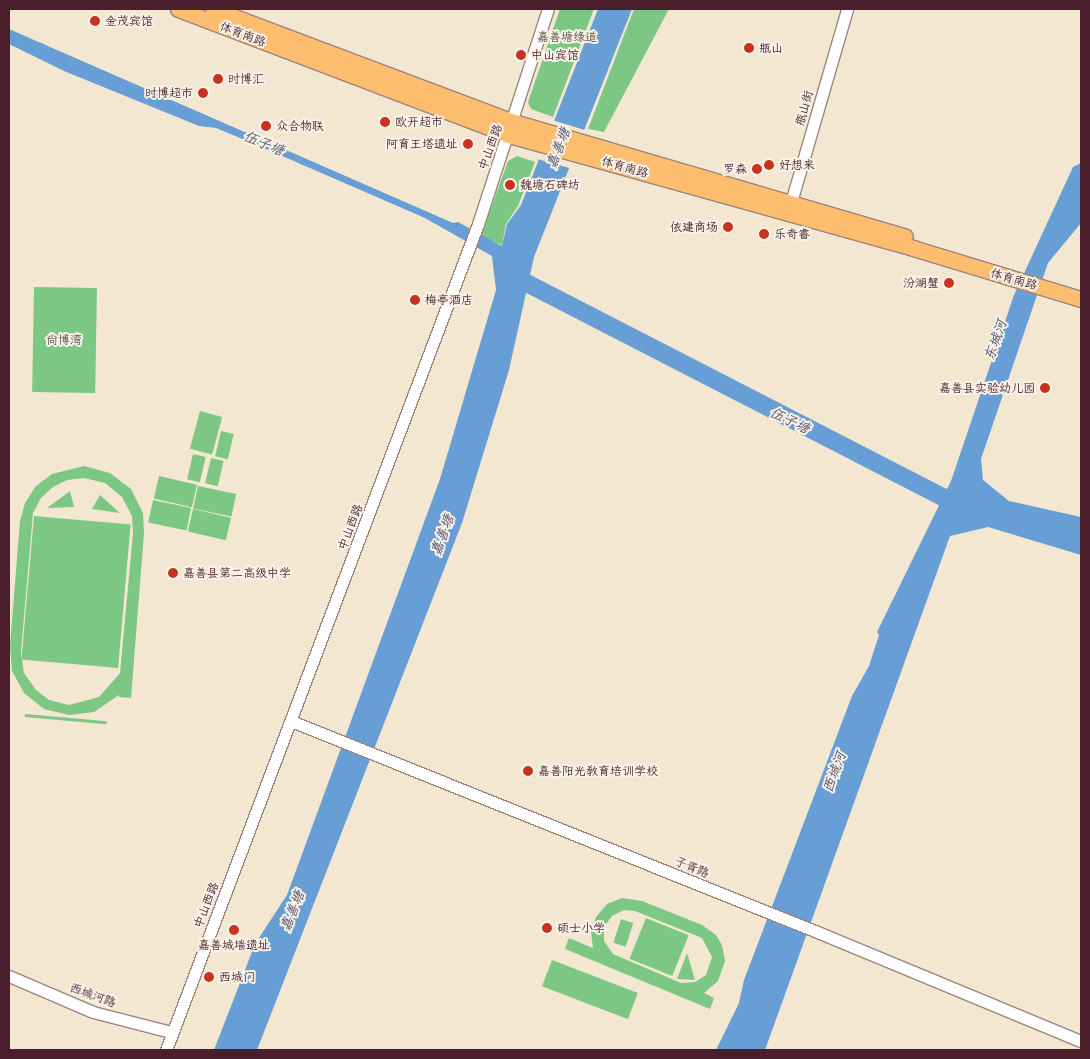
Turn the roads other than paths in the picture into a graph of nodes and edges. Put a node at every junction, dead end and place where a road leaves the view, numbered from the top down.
1 (178, 9) edge
2 (213, 9) edge
3 (548, 9) edge
4 (847, 9) edge
5 (511, 129) junction
6 (789, 208) junction
7 (1077, 293) edge
8 (291, 721) junction
9 (9, 976) edge
10 (171, 1032) junction
11 (1081, 1041) edge
12 (166, 1050) edge

1 - 5 main road, 体育南路
2 - 5 main road, 体育南路
3 - 5 street, 中山西路
4 - 6 street, 甁山街
5 - 6 main road, 体育南路
5 - 8 street, 中山西路
6 - 7 main road, 体育南路
8 - 10 street, 中山西路
8 - 11 street, 子胥路
9 - 10 street, 西城河路
10 - 12 street, 中山西路

